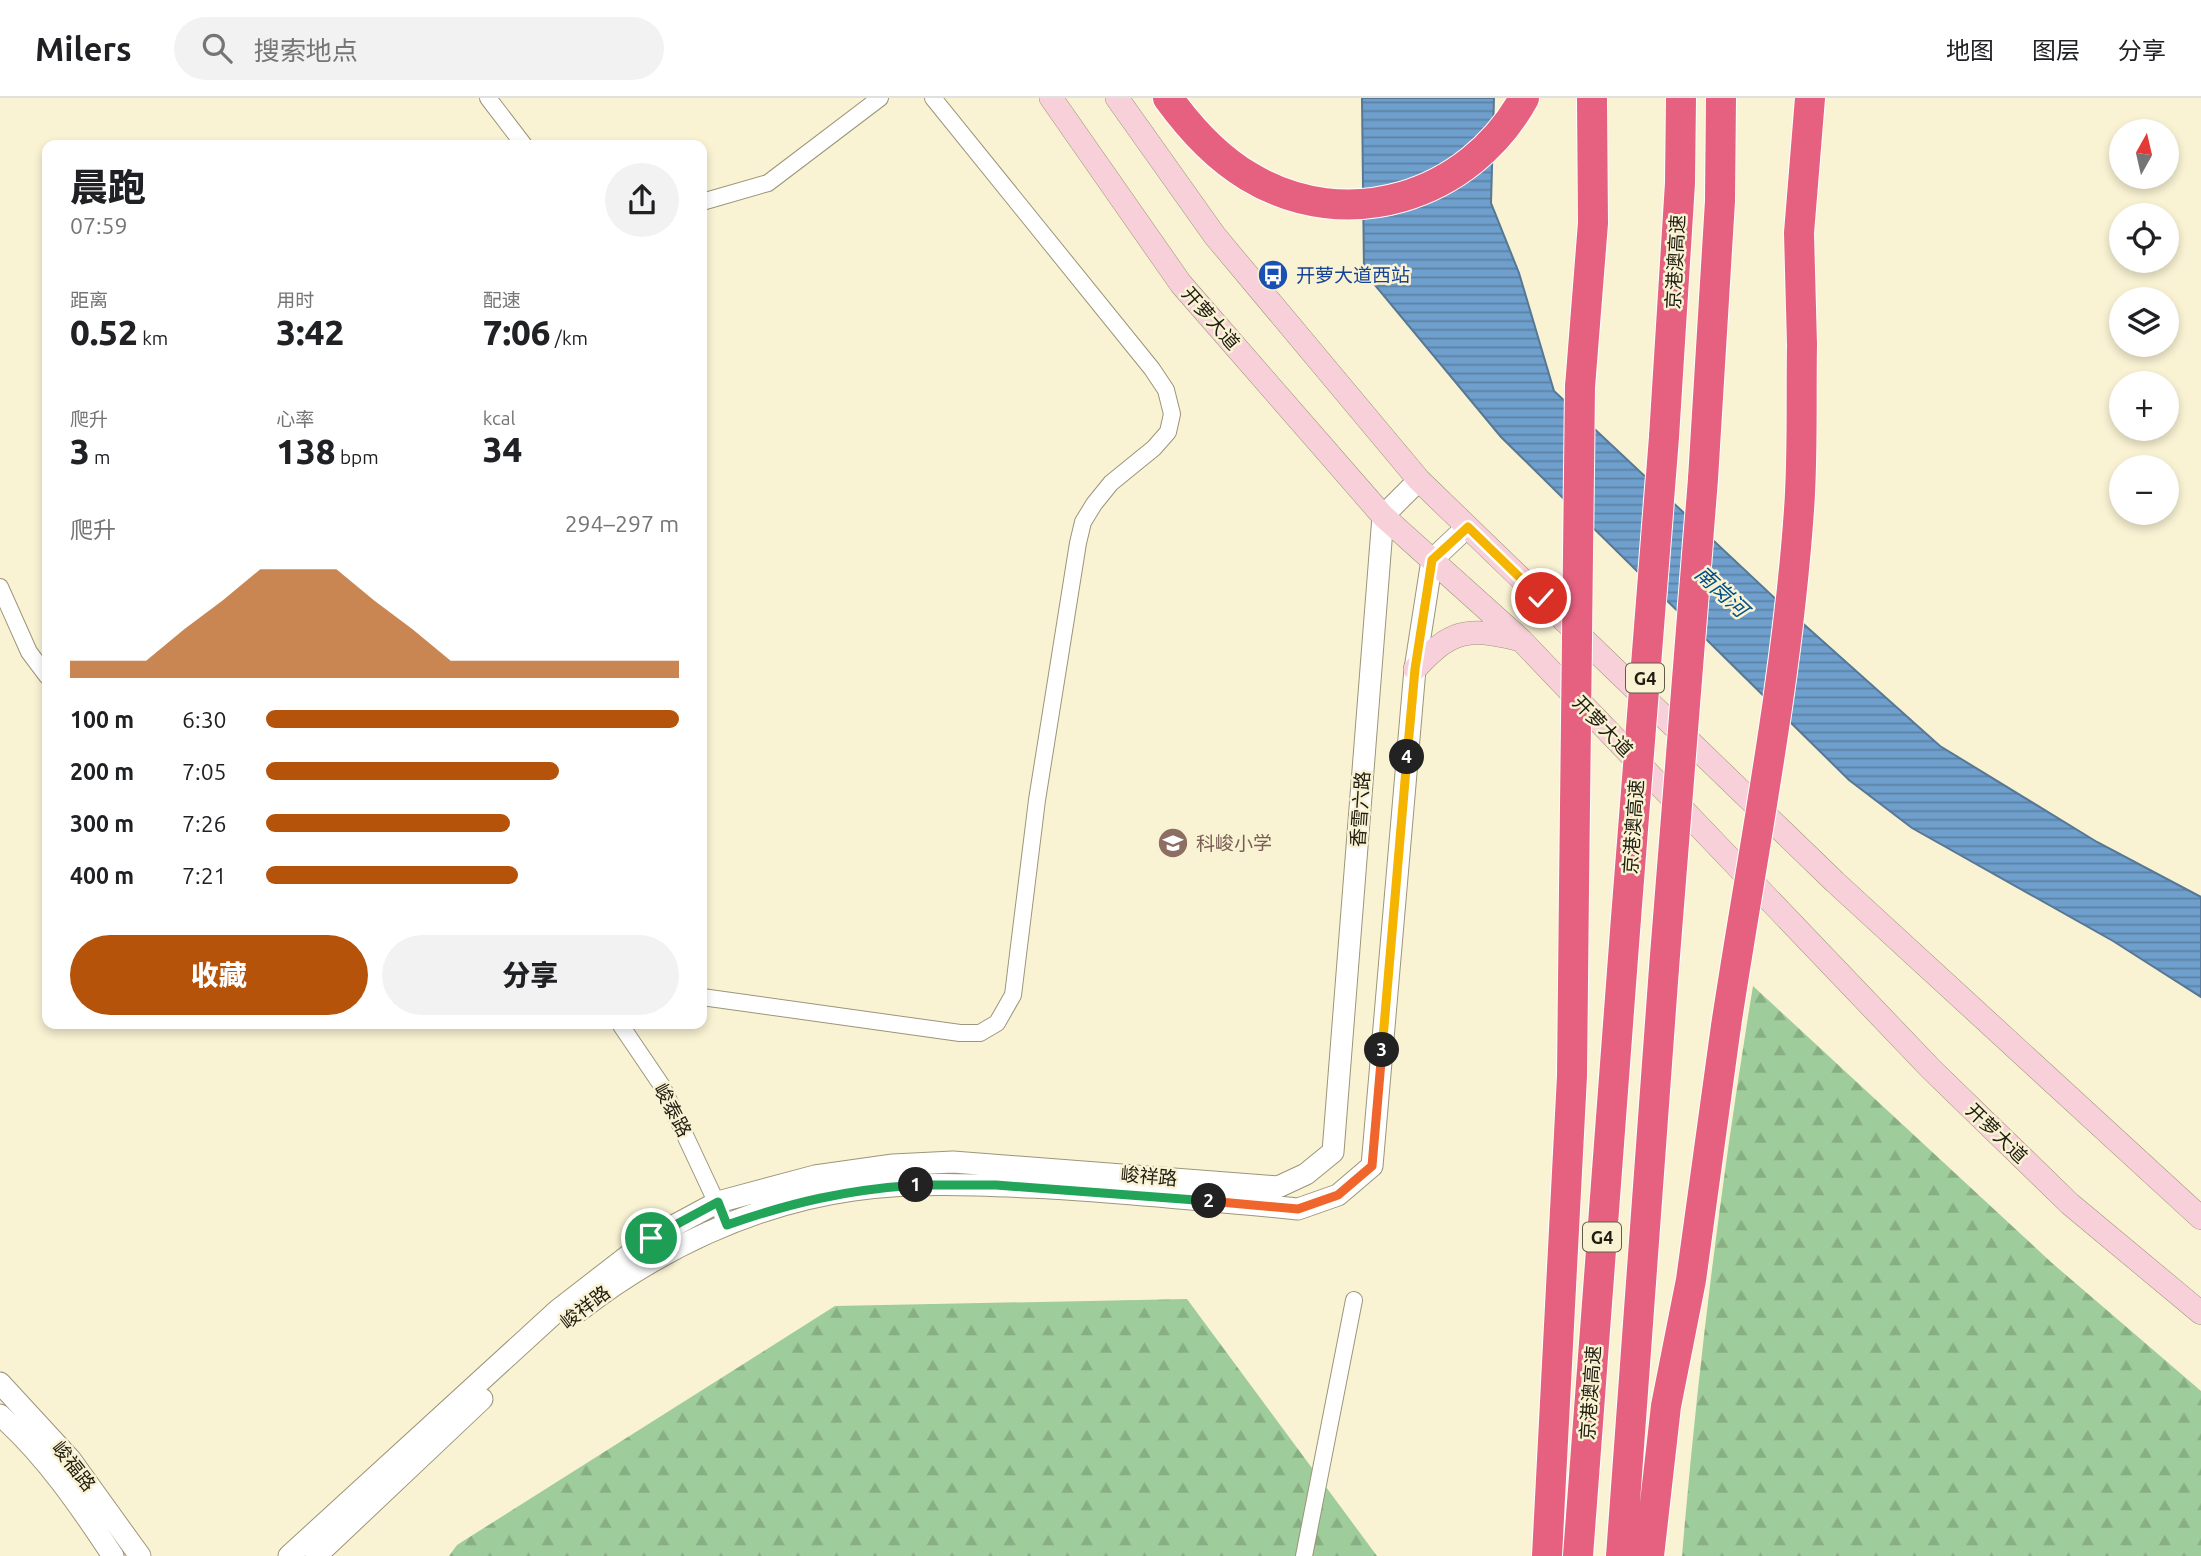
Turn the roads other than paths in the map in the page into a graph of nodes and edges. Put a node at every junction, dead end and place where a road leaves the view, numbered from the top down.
1 (488, 98) edge
2 (880, 98) edge
3 (933, 98) edge
4 (1051, 98) edge
5 (1117, 98) edge
6 (1168, 98) edge
7 (1524, 98) edge
8 (1592, 98) edge
9 (1612, 98) edge
10 (1681, 98) edge
11 (1721, 98) edge
12 (1791, 98) edge
13 (1810, 98) edge
14 (520, 140) edge
15 (707, 201) edge
16 (1592, 223) junction
17 (1800, 233) junction
18 (1419, 480) junction
19 (1383, 516) junction
20 (1468, 527) junction
21 (1432, 560) junction
22 (0, 587) edge
23 (1521, 640) junction
24 (42, 669) edge
25 (1415, 669) junction
26 (707, 998) edge
27 (623, 1029) edge
28 (1333, 1152) joint
29 (718, 1202) junction
30 (2201, 1218) edge
31 (727, 1225) junction
32 (1354, 1300) dead end
33 (2201, 1313) edge
34 (0, 1383) edge
35 (0, 1415) edge
36 (113, 1556) edge
37 (140, 1556) edge
38 (289, 1556) edge
39 (316, 1556) edge
40 (1304, 1556) edge
41 (1547, 1556) edge
42 (1578, 1556) edge
43 (1621, 1556) edge
44 (1649, 1556) edge

1 - 14 street
2 - 15 street
3 - 26 street
4 - 19 main road, 开萝大道
5 - 18 main road
6 - 7 highway
8 - 16 highway
9 - 16 highway
10 - 42 highway, 京港澳高速 / G4, bridge
11 - 43 highway, G4, bridge
12 - 17 highway
13 - 17 highway
16 - 41 highway, bridge
17 - 44 highway, bridge
18 - 19 street
18 - 20 main road
19 - 21 main road, 开萝大道
19 - 28 street, 香雪六路
20 - 21 street
20 - 30 main road
21 - 23 main road, 开萝大道
21 - 25 street
22 - 24 street
23 - 25 main road
23 - 33 main road, 开萝大道
25 - 31 street, 峻祥路
27 - 29 street, 峻泰路
28 - 29 street, 峻祥路
29 - 31 street, 峻泰路
29 - 38 street, 峻祥路
31 - 39 street, 峻祥路
32 - 40 street
34 - 37 street, 峻福路
35 - 36 street, 峻福路

